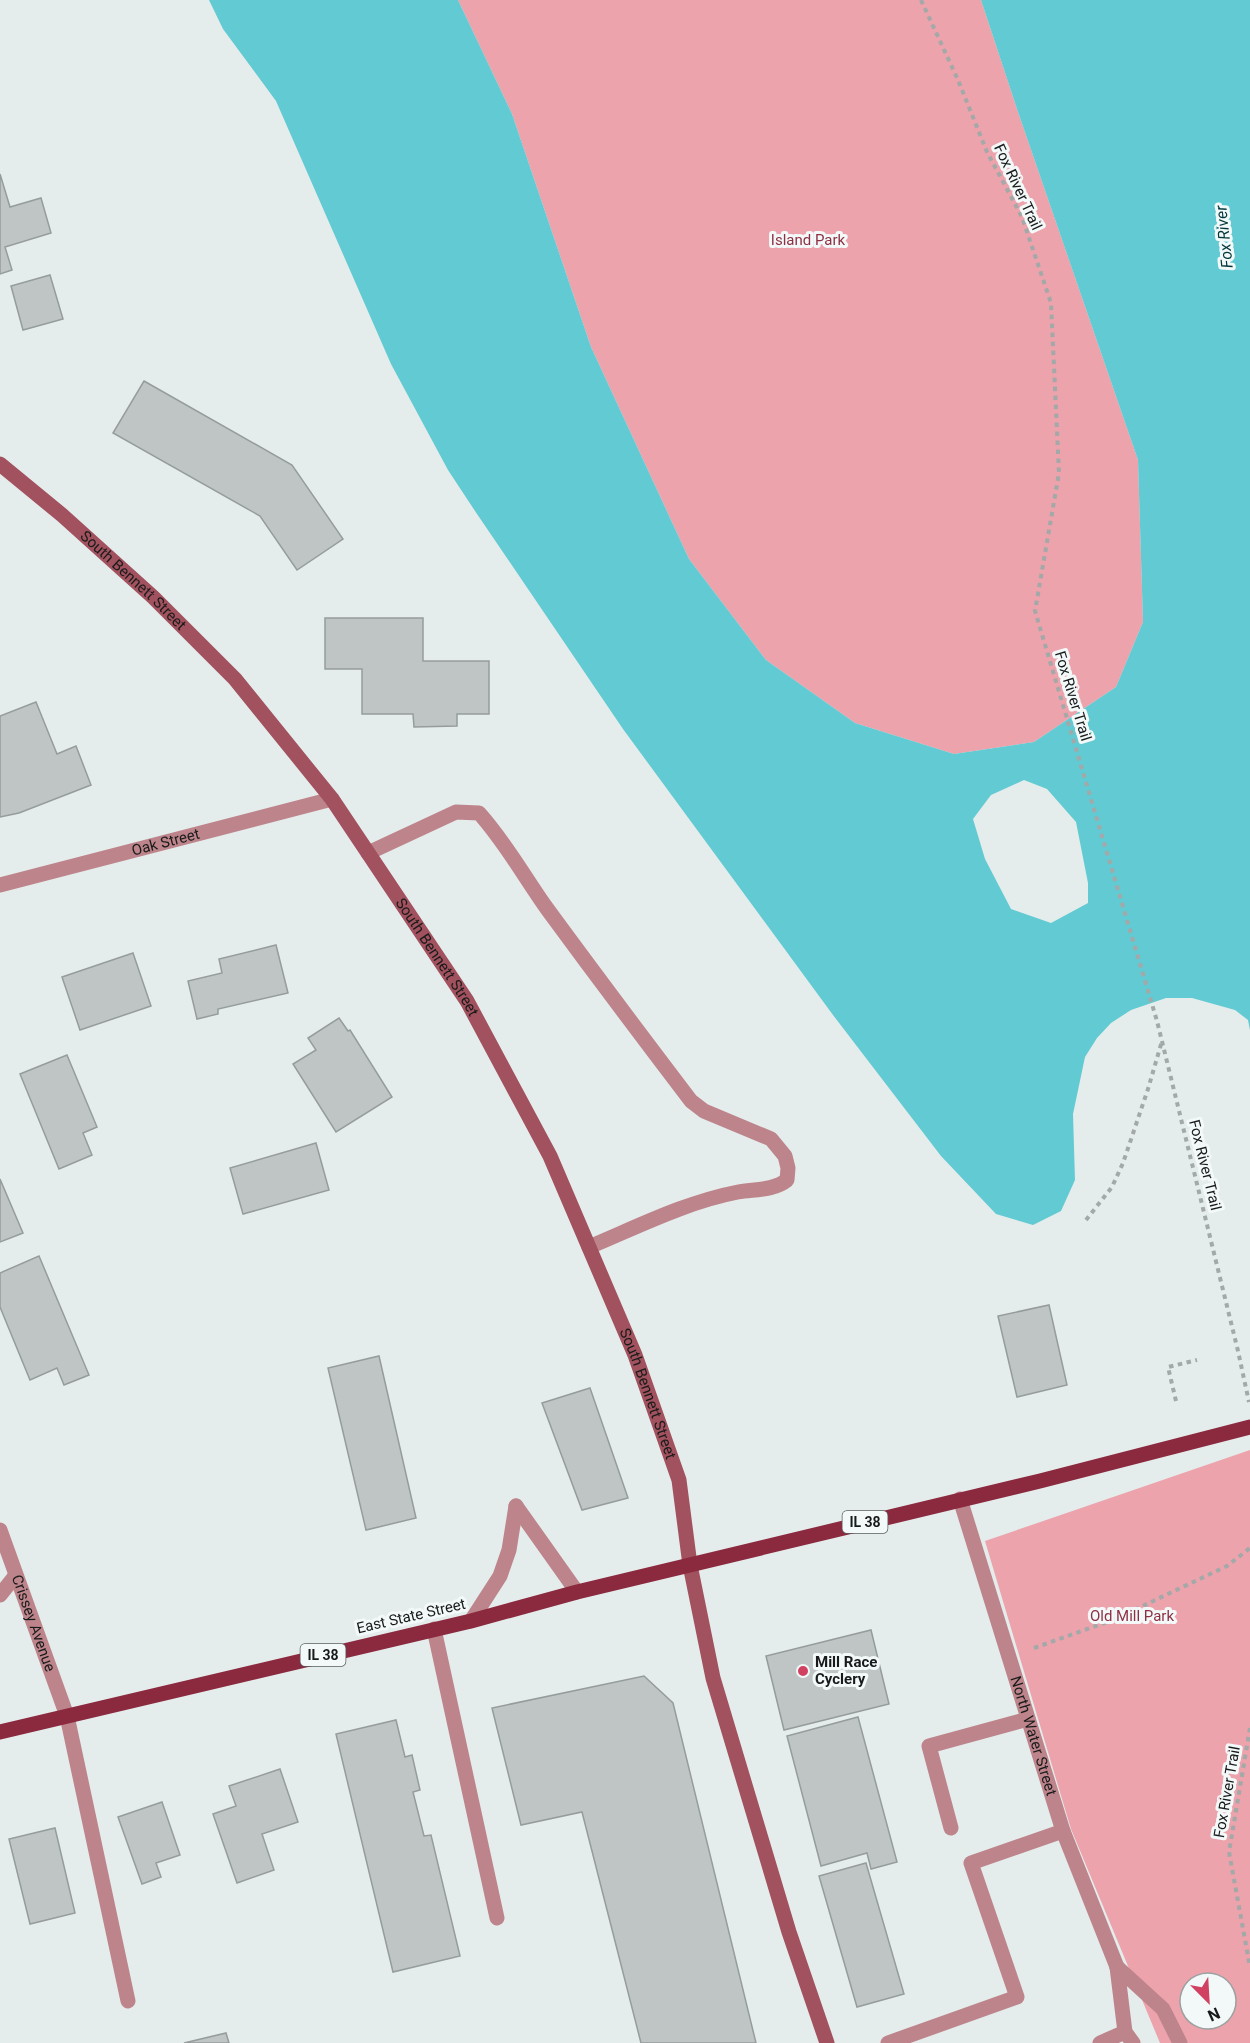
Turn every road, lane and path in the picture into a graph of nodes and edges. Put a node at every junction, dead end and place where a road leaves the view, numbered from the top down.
1 (921, 0) edge
2 (0, 464) edge
3 (332, 799) junction
4 (368, 853) junction
5 (0, 885) edge
6 (1162, 1040) junction
7 (1086, 1220) dead end
8 (589, 1247) junction
9 (1197, 1360) dead end
10 (1176, 1401) dead end
11 (1250, 1408) edge
12 (1250, 1427) edge
13 (960, 1499) junction
14 (0, 1530) edge
15 (1250, 1548) edge
16 (690, 1565) junction
17 (16, 1575) junction
18 (577, 1592) junction
19 (0, 1595) edge
20 (471, 1621) junction
21 (434, 1629) junction
22 (1030, 1649) dead end
23 (68, 1716) junction
24 (1028, 1719) junction
25 (1250, 1728) edge
26 (0, 1732) edge
27 (951, 1828) dead end
28 (1063, 1831) junction
29 (497, 1918) dead end
30 (1117, 1967) junction
31 (1250, 1967) edge
32 (128, 2001) dead end
33 (1129, 2038) edge
34 (827, 2043) edge
35 (888, 2043) edge
36 (1100, 2043) edge
37 (1180, 2043) edge

1 - 6 path, Fox River Trail
2 - 3 main road, South Bennett Street
3 - 4 main road, South Bennett Street
3 - 5 street, Oak Street
4 - 8 main road, South Bennett Street
4 - 8 street
6 - 7 path
6 - 11 path, Fox River Trail
8 - 16 main road, South Bennett Street
9 - 10 path
12 - 13 main road, IL 38
13 - 16 main road, IL 38
13 - 24 street, North Water Street
14 - 17 street, Crissey Avenue
15 - 22 path
16 - 18 main road, East State Street / IL 38
16 - 34 main road, South Bennett Street
17 - 19 street
17 - 23 street, Crissey Avenue
18 - 20 main road, East State Street / IL 38
18 - 20 street
20 - 21 main road, East State Street / IL 38
21 - 23 main road, East State Street / IL 38
21 - 29 street
23 - 26 main road, East State Street / IL 38
23 - 32 street, Crissey Avenue
24 - 27 street
24 - 28 street, North Water Street
25 - 31 path, Fox River Trail
28 - 30 street, North Water Street
28 - 35 street
30 - 33 street
30 - 37 street
33 - 36 street

